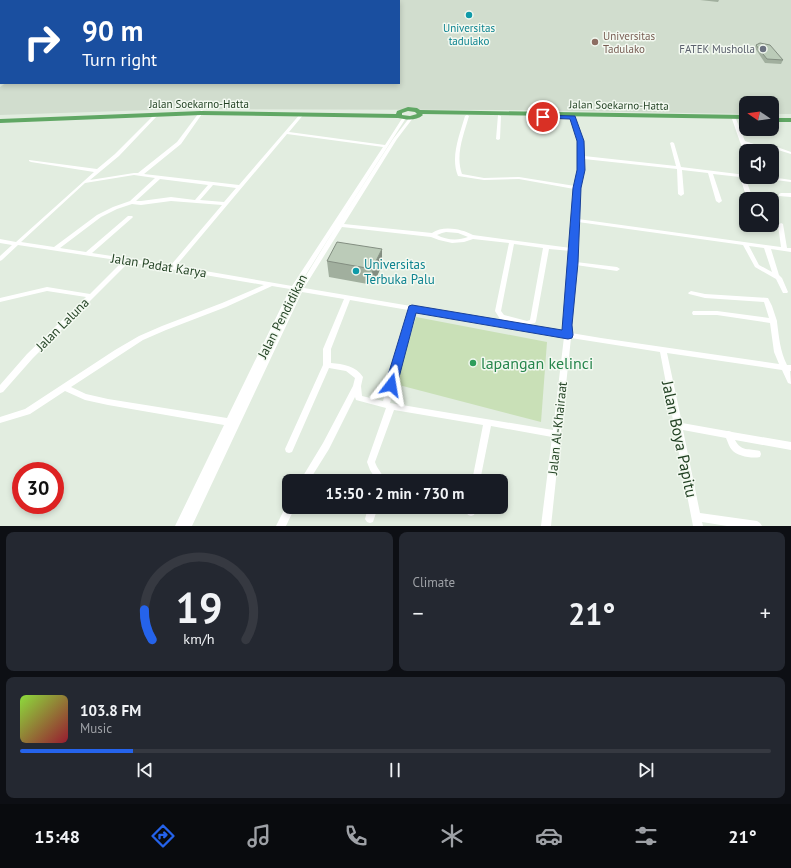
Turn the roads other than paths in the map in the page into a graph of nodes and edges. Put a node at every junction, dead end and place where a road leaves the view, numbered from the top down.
1 (202, 112) junction
2 (420, 113) junction
3 (157, 114) junction
4 (302, 114) junction
5 (403, 116) junction
6 (467, 116) junction
7 (499, 116) junction
8 (572, 117) junction
9 (0, 118) edge
10 (739, 118) edge
11 (734, 119) junction
12 (739, 119) edge
13 (779, 119) edge
14 (791, 119) edge
15 (0, 121) edge
16 (288, 133) junction
17 (498, 139) dead end
18 (742, 142) joint
19 (672, 143) dead end
20 (385, 146) junction
21 (791, 153) edge
22 (582, 157) junction
23 (31, 161) dead end
24 (679, 168) junction
25 (98, 171) junction
26 (710, 172) junction
27 (139, 175) junction
28 (739, 175) edge
29 (158, 178) junction
30 (779, 179) edge
31 (791, 181) edge
32 (84, 182) junction
33 (211, 184) junction
34 (240, 187) junction
35 (577, 188) junction
36 (681, 194) dead end
37 (781, 195) dead end
38 (791, 195) edge
39 (197, 200) junction
40 (719, 201) dead end
41 (132, 202) junction
42 (226, 204) junction
43 (130, 217) dead end
44 (575, 220) junction
45 (340, 225) junction
46 (781, 225) dead end
47 (0, 241) edge
48 (512, 242) junction
49 (18, 243) junction
50 (746, 245) junction
51 (546, 247) junction
52 (767, 247) junction
53 (56, 249) junction
54 (784, 249) junction
55 (574, 250) junction
56 (791, 250) edge
57 (88, 254) junction
58 (0, 259) edge
59 (128, 260) junction
60 (573, 263) junction
61 (172, 267) junction
62 (617, 269) dead end
63 (776, 275) junction
64 (272, 284) junction
65 (298, 288) junction
66 (785, 292) dead end
67 (691, 293) dead end
68 (90, 296) junction
69 (348, 297) junction
70 (0, 300) edge
71 (412, 309) junction
72 (695, 313) dead end
73 (774, 321) junction
74 (568, 335) junction
75 (663, 351) junction
76 (327, 365) junction
77 (783, 367) junction
78 (791, 368) edge
79 (791, 381) edge
80 (357, 386) junction
81 (65, 388) junction
82 (0, 390) edge
83 (388, 405) junction
84 (0, 420) edge
85 (229, 422) junction
86 (488, 422) junction
87 (677, 426) junction
88 (557, 434) junction
89 (729, 434) junction
90 (791, 446) edge
91 (289, 450) dead end
92 (756, 454) dead end
93 (308, 474) edge
94 (378, 474) edge
95 (477, 474) edge
96 (287, 514) edge
97 (372, 514) edge
98 (370, 519) dead end
99 (697, 522) edge
100 (180, 526) edge
101 (187, 526) edge
102 (281, 526) edge
103 (546, 526) edge
104 (757, 526) edge

1 - 3 main road, Jalan Soekarno-Hatta
1 - 4 main road, Jalan Soekarno-Hatta
1 - 5 main road, Jalan Soekarno-Hatta
1 - 9 main road, Jalan Soekarno-Hatta
1 - 27 street
2 - 5 main road
2 - 5 main road
2 - 6 main road, Jalan Soekarno-Hatta
2 - 10 main road, Jalan Soekarno-Hatta
3 - 15 main road, Jalan Soekarno-Hatta
3 - 25 street
4 - 5 main road, Jalan Soekarno-Hatta
4 - 16 street
5 - 20 street, Jalan Pendidikan
5 - 45 street, Jalan Pendidikan
6 - 7 main road, Jalan Soekarno-Hatta
6 - 35 street
7 - 8 main road, Jalan Soekarno-Hatta
7 - 17 street
8 - 11 main road, Jalan Soekarno-Hatta
8 - 22 street, Jalan Al-Khairaat
11 - 12 main road, Jalan Soekarno-Hatta
11 - 18 street
13 - 14 main road
16 - 20 street
16 - 34 street
18 - 21 street
19 - 24 street
20 - 65 street, Jalan Pendidikan
22 - 24 street
22 - 35 street, Jalan Al-Khairaat
23 - 25 street
24 - 26 street
24 - 36 street
25 - 32 street
26 - 28 street
26 - 40 street
27 - 29 street
27 - 32 street
29 - 33 street
29 - 41 street
30 - 31 street
32 - 49 street
33 - 34 street
33 - 39 street
34 - 42 street
35 - 44 street, Jalan Al-Khairaat
37 - 38 street
39 - 41 street
39 - 42 street
41 - 53 street
42 - 61 street
43 - 57 street
44 - 50 street
44 - 55 street, Jalan Al-Khairaat
45 - 48 street
45 - 65 street, Jalan Pendidikan
46 - 54 street
47 - 49 street, Jalan Padat Karya
48 - 51 street
48 - 51 street
49 - 53 street, Jalan Padat Karya
49 - 58 street
50 - 52 street
50 - 63 street
51 - 55 street
52 - 54 street
52 - 63 street
53 - 57 street, Jalan Padat Karya
54 - 56 street
55 - 60 street, Jalan Al-Khairaat
57 - 59 street, Jalan Padat Karya
59 - 61 street, Jalan Padat Karya
59 - 68 street, Jalan Laluna
60 - 62 street
60 - 74 street, Jalan Al-Khairaat
61 - 64 street, Jalan Padat Karya
63 - 66 street
64 - 65 street, Jalan Padat Karya
64 - 81 street
65 - 69 street, Jalan Padat Karya
65 - 85 street, Jalan Pendidikan
65 - 101 street, Jalan Pendidikan
67 - 73 street
68 - 70 street
68 - 82 street, Jalan Laluna
69 - 71 street, Jalan Padat Karya
69 - 76 street
71 - 74 street, Jalan Padat Karya
71 - 83 street
72 - 73 street
73 - 77 street
74 - 75 street, Jalan Padat Karya
74 - 88 street, Jalan Al-Khairaat
75 - 77 street, Jalan Padat Karya
75 - 87 street, Jalan Boya Papitu
76 - 80 street
76 - 91 street
77 - 78 street, Jalan Padat Karya
77 - 79 street
80 - 83 street
80 - 93 street
81 - 84 street
81 - 85 street
83 - 86 street
83 - 94 street
85 - 100 street, Jalan Pendidikan
86 - 88 street
86 - 95 street
87 - 89 street
87 - 99 street, Jalan Boya Papitu
88 - 103 street, Jalan Al-Khairaat
89 - 90 street
89 - 92 street
96 - 102 street
97 - 98 street
99 - 104 street

